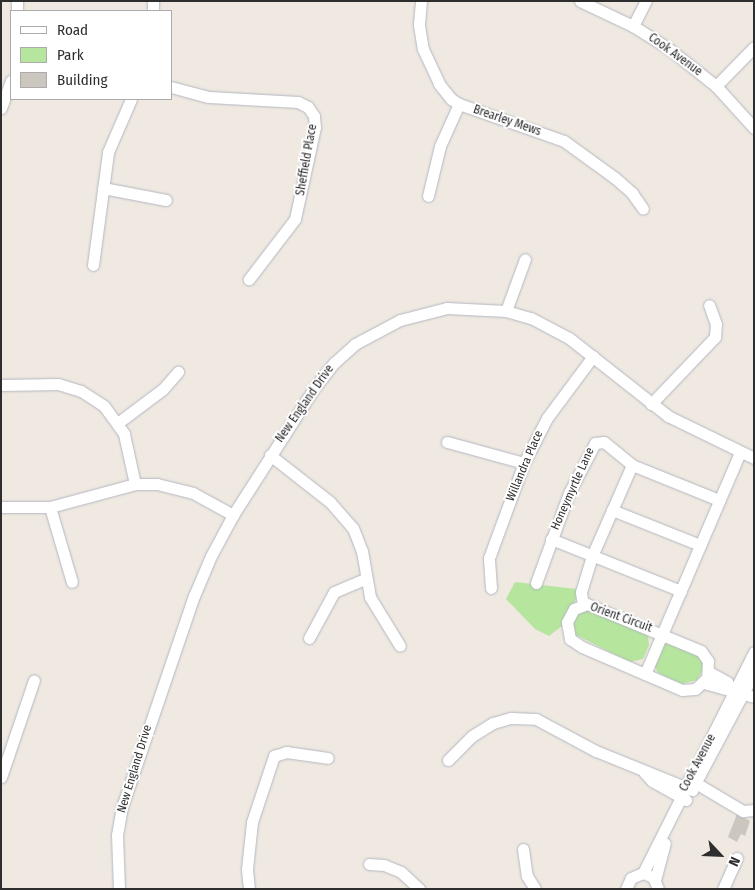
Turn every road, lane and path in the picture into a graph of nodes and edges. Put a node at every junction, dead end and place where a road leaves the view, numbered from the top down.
1 (421, 1) edge
2 (580, 1) edge
3 (596, 1) edge
4 (646, 1) edge
5 (635, 23) junction
6 (754, 47) edge
7 (718, 84) junction
8 (7, 85) edge
9 (172, 87) edge
10 (131, 100) edge
11 (459, 104) junction
12 (1, 108) edge
13 (754, 119) edge
14 (754, 128) edge
15 (103, 188) junction
16 (428, 196) dead end
17 (166, 200) dead end
18 (642, 208) dead end
19 (525, 259) dead end
20 (93, 266) dead end
21 (249, 279) dead end
22 (709, 305) dead end
23 (506, 311) junction
24 (593, 356) junction
25 (178, 372) dead end
26 (1, 385) edge
27 (651, 404) junction
28 (119, 422) junction
29 (447, 442) dead end
30 (740, 452) junction
31 (270, 455) junction
32 (754, 458) edge
33 (524, 463) junction
34 (632, 464) junction
35 (135, 484) junction
36 (719, 500) junction
37 (1, 507) edge
38 (50, 507) junction
39 (612, 510) junction
40 (233, 515) junction
41 (551, 539) junction
42 (700, 545) junction
43 (592, 556) junction
44 (365, 579) junction
45 (72, 582) dead end
46 (536, 583) dead end
47 (491, 588) dead end
48 (681, 591) junction
49 (583, 605) junction
50 (662, 633) junction
51 (309, 638) dead end
52 (400, 646) dead end
53 (754, 652) edge
54 (645, 674) junction
55 (754, 674) edge
56 (706, 677) junction
57 (34, 680) dead end
58 (742, 693) edge
59 (328, 758) dead end
60 (448, 760) dead end
61 (1, 777) edge
62 (688, 789) junction
63 (754, 810) edge
64 (523, 849) dead end
65 (737, 858) dead end
66 (369, 864) dead end
67 (643, 873) junction
68 (658, 886) edge
69 (119, 889) edge
70 (249, 889) edge
71 (419, 889) edge
72 (535, 889) edge
73 (626, 889) edge
74 (723, 889) edge

1 - 11 street, Brearley Mews
2 - 5 street, Cook Avenue
3 - 5 street, Cook Avenue
4 - 5 street
5 - 7 street, Cook Avenue
6 - 7 street
7 - 13 street, Cook Avenue
7 - 14 street, Cook Avenue
8 - 12 street
9 - 21 street, Sheffield Place
10 - 15 street
11 - 16 street
11 - 18 street, Brearley Mews
15 - 17 street
15 - 20 street
19 - 23 street
22 - 27 street
23 - 24 street, New England Drive
23 - 31 street, New England Drive
24 - 27 street, New England Drive
24 - 33 street, Willandra Place
25 - 28 street
26 - 28 street
27 - 30 street, New England Drive
28 - 35 street
29 - 33 street
30 - 32 street, New England Drive
30 - 36 street
31 - 40 street, New England Drive
31 - 44 street
33 - 47 street, Willandra Place
34 - 36 street, Honeymyrtle Lane
34 - 39 street
34 - 41 street, Honeymyrtle Lane
35 - 38 street
35 - 40 street
36 - 42 street
37 - 38 street
38 - 45 street
39 - 42 street
39 - 43 street
40 - 69 street, New England Drive
41 - 43 street
41 - 46 street, Honeymyrtle Lane
42 - 48 street
43 - 48 street
43 - 49 street
44 - 51 street
44 - 52 street
48 - 50 street
49 - 50 street, Orient Circuit
49 - 54 street, Orient Circuit
50 - 54 street
50 - 56 street, Orient Circuit
53 - 58 street, Cook Avenue
54 - 56 street, Orient Circuit
55 - 58 street, Cook Avenue
56 - 58 street
57 - 61 street
58 - 62 street, Cook Avenue
59 - 70 street
60 - 62 street
62 - 63 street
62 - 67 street, Cook Avenue
62 - 68 street, Cook Avenue
64 - 72 street
65 - 74 street
66 - 71 street
67 - 68 street
67 - 73 street

